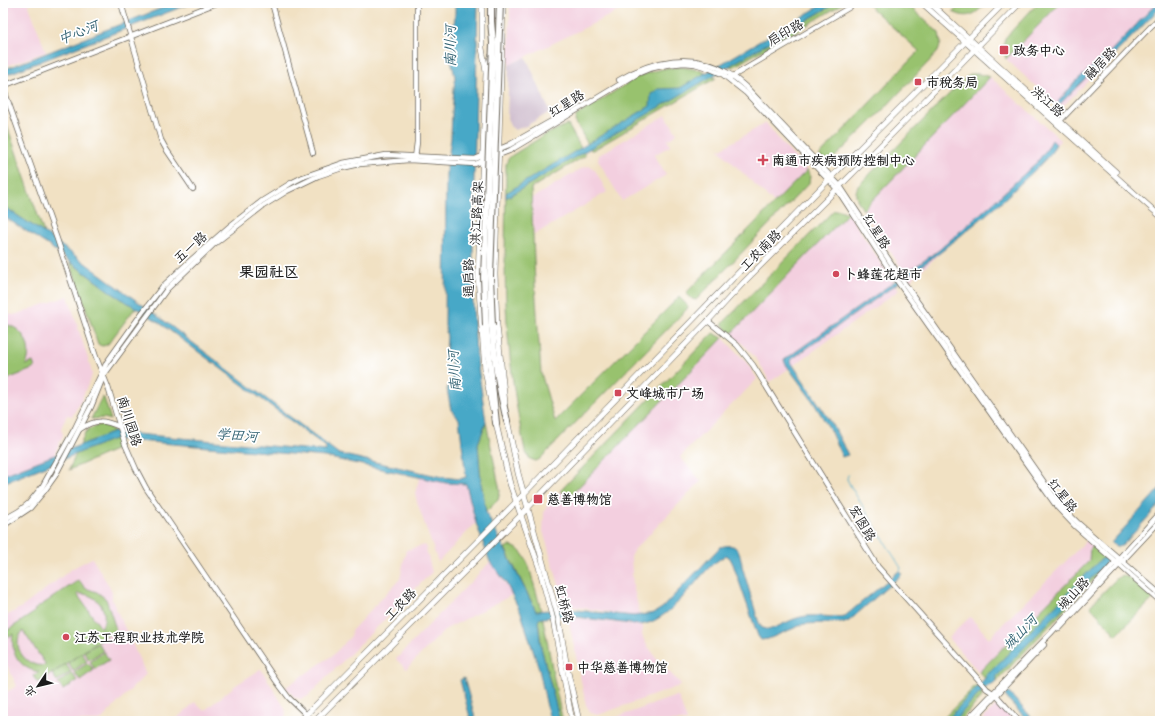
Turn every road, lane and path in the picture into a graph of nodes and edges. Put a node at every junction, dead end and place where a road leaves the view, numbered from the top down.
1 (120, 3) edge
2 (217, 3) edge
3 (272, 3) edge
4 (417, 3) edge
5 (482, 3) edge
6 (493, 3) edge
7 (500, 3) edge
8 (503, 3) edge
9 (853, 3) edge
10 (922, 3) edge
11 (930, 3) edge
12 (1004, 3) edge
13 (1020, 3) edge
14 (1160, 17) edge
15 (130, 37) junction
16 (967, 39) junction
17 (975, 48) junction
18 (486, 73) junction
19 (725, 74) junction
20 (733, 76) junction
21 (3, 87) edge
22 (1058, 122) junction
23 (499, 149) junction
24 (313, 153) dead end
25 (499, 156) junction
26 (415, 158) junction
27 (483, 159) junction
28 (830, 179) junction
29 (838, 188) junction
30 (193, 189) dead end
31 (1160, 212) edge
32 (1160, 216) edge
33 (708, 321) junction
34 (489, 326) junction
35 (102, 373) junction
36 (507, 421) junction
37 (496, 423) junction
38 (79, 430) junction
39 (120, 430) junction
40 (524, 493) junction
41 (515, 502) junction
42 (528, 507) junction
43 (1160, 513) edge
44 (520, 516) junction
45 (3, 520) edge
46 (1160, 520) edge
47 (3, 526) edge
48 (1120, 562) junction
49 (1160, 594) edge
50 (1160, 601) edge
51 (556, 620) junction
52 (994, 694) junction
53 (306, 715) junction
54 (300, 721) edge
55 (314, 721) edge
56 (572, 721) edge
57 (579, 721) edge
58 (966, 721) edge
59 (972, 721) edge
60 (1019, 721) edge

1 - 15 main road
2 - 15 main road
3 - 24 main road
4 - 26 main road
5 - 18 main road
6 - 18 main road, 通启路
6 - 34 highway, 洪江路高架, bridge
7 - 34 highway, 洪江路高架, bridge
8 - 23 main road, 通启路
9 - 20 main road, 启印路
10 - 16 main road, 洪江路
11 - 16 main road, 洪江路
12 - 16 main road, 工农南路
13 - 17 main road, 工农南路
14 - 22 main road, 融居路
15 - 21 main road
15 - 30 main road
16 - 17 main road, 洪江路
16 - 28 main road, 工农南路
17 - 22 main road, 洪江路
17 - 29 main road, 工农南路
18 - 27 main road, 通启路
19 - 20 main road, 启印路
19 - 23 main road, 红星路
19 - 25 main road, 红星路
19 - 28 main road, 红星路
20 - 28 main road, 红星路
21 - 35 main road, 南川园路
22 - 31 main road, 洪江路
22 - 32 main road, 洪江路
23 - 25 main road, 通启路
23 - 27 main road, 五一路
25 - 27 main road, 五一路
25 - 36 main road, 通启路
26 - 27 main road, 五一路
26 - 35 main road, 五一路
27 - 37 main road, 通启路
28 - 29 main road, 红星路
28 - 40 main road, 工农南路
29 - 33 main road, 工农南路
29 - 48 main road, 红星路
33 - 42 main road, 工农南路
33 - 52 main road, 宏图路
34 - 36 highway, 洪江路高架
34 - 37 highway, 洪江路高架
35 - 38 main road, 五一路
35 - 39 main road, 南川园路
35 - 45 main road, 五一路
36 - 40 main road, 通启路
37 - 41 main road, 通启路
38 - 39 main road
38 - 47 main road, 五一路
39 - 53 main road, 南川园路
40 - 41 main road, 工农南路
40 - 42 main road, 虹桥路
41 - 44 main road, 虹桥路
41 - 53 main road, 工农路
42 - 44 main road, 工农南路
42 - 51 main road, 虹桥路
43 - 48 main road, 城山路
44 - 51 main road, 虹桥路
44 - 55 main road, 工农路
46 - 48 main road, 城山路
48 - 49 main road, 红星路
48 - 50 main road, 红星路
48 - 52 main road, 城山路
51 - 56 main road, 虹桥路
51 - 57 main road, 虹桥路
52 - 58 main road, 城山路
52 - 59 main road, 城山路
52 - 60 main road, 宏图路
53 - 54 main road, 工农路
53 - 55 main road, 南川园路

